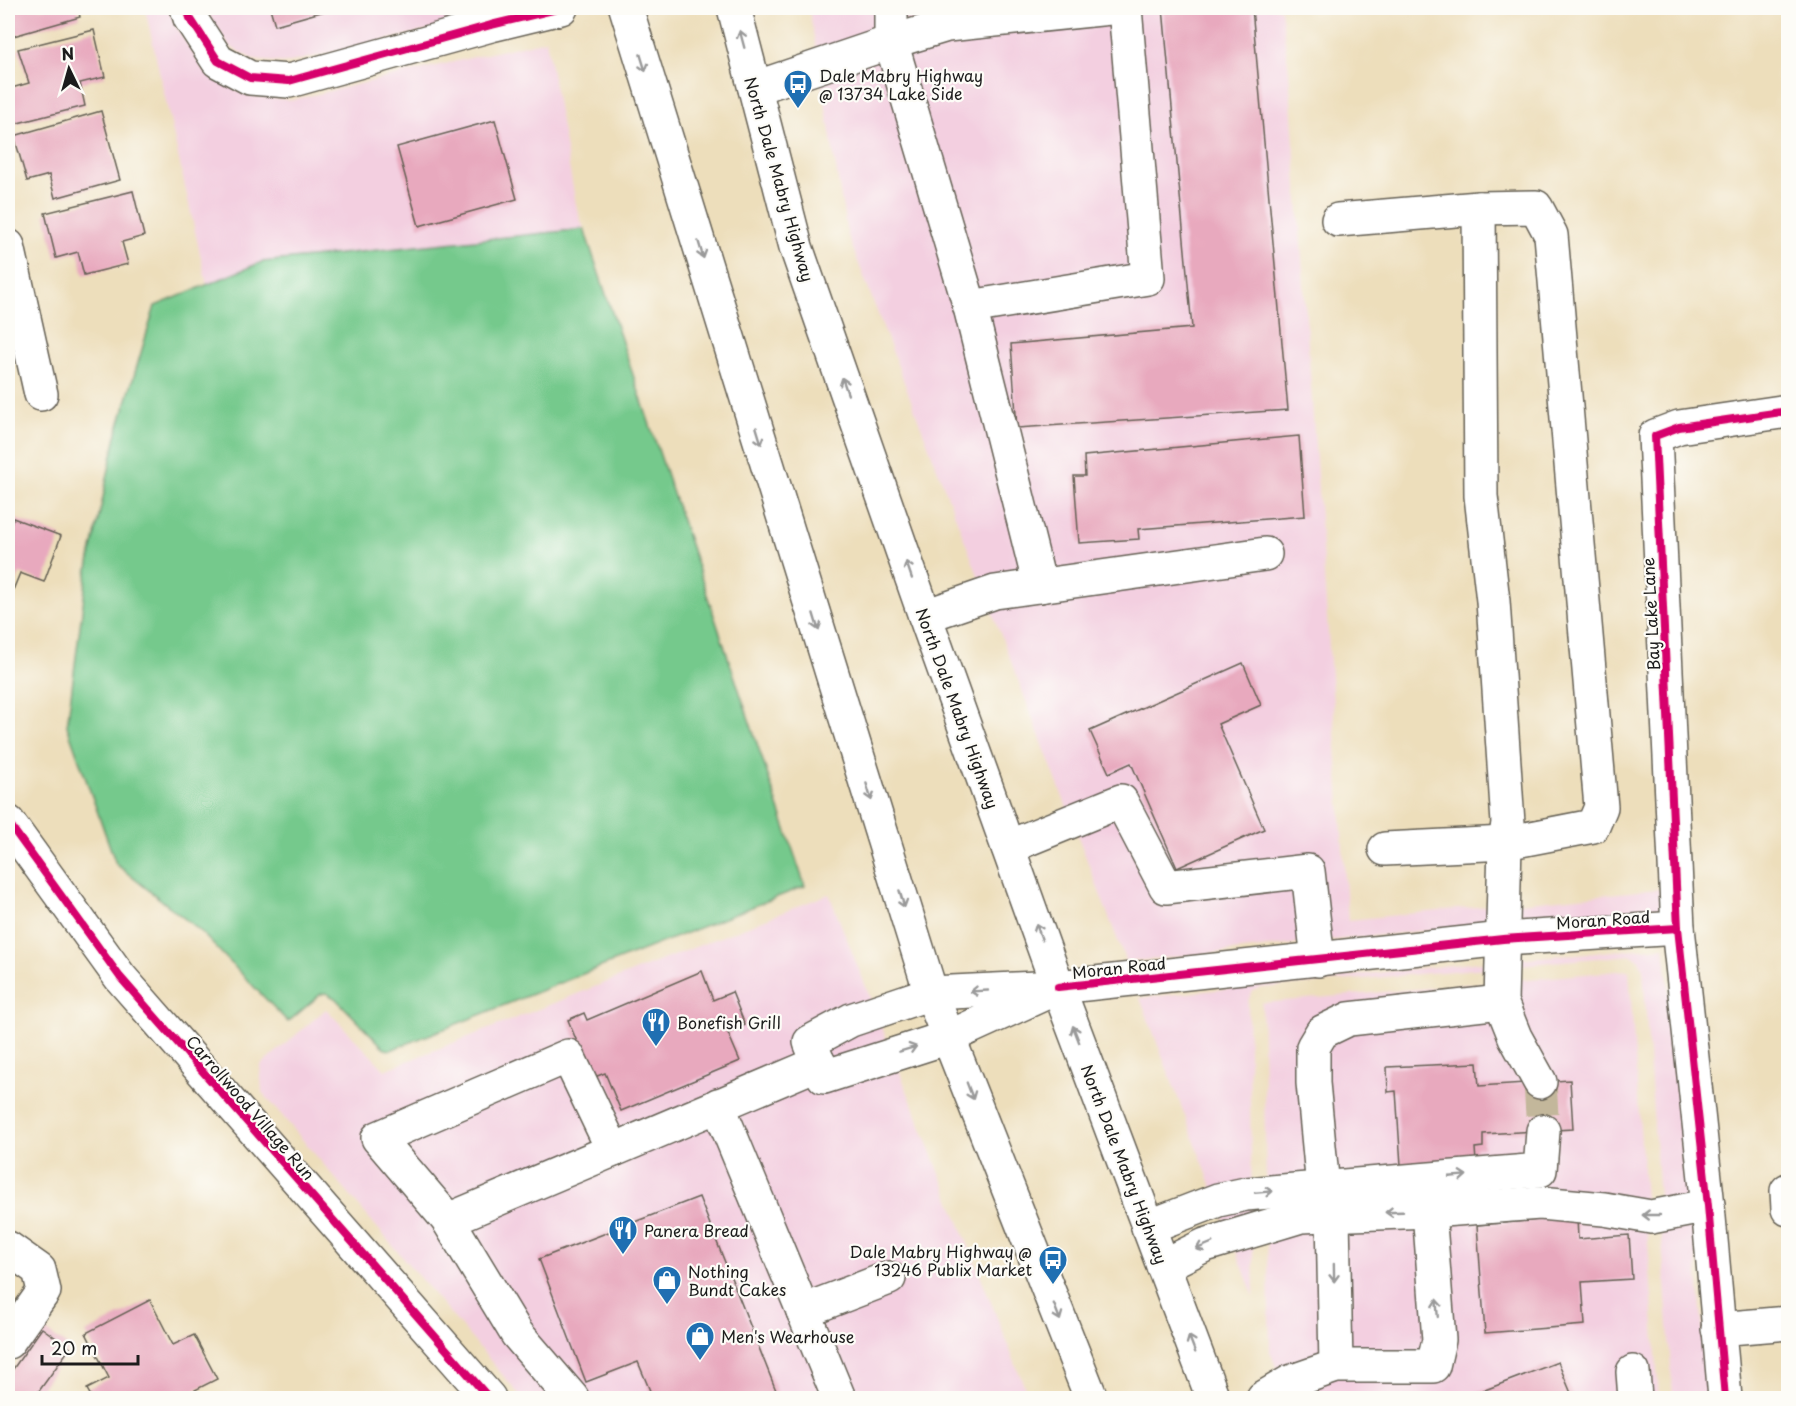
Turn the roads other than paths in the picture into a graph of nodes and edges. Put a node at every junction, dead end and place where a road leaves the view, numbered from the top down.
1 (187, 8) edge
2 (561, 8) edge
3 (626, 8) edge
4 (734, 8) edge
5 (891, 8) edge
6 (1110, 8) edge
7 (1125, 8) edge
8 (489, 16) edge
9 (891, 42) junction
10 (754, 88) junction
11 (1479, 208) junction
12 (1338, 220) dead end
13 (8, 246) edge
14 (970, 307) junction
15 (41, 394) dead end
16 (1788, 411) edge
17 (1265, 554) dead end
18 (1040, 586) junction
19 (925, 616) junction
20 (8, 822) edge
21 (1506, 843) junction
22 (1008, 847) junction
23 (1385, 849) dead end
24 (1678, 928) junction
25 (1503, 939) junction
26 (1318, 960) junction
27 (1058, 987) junction
28 (932, 993) junction
29 (1502, 1002) junction
30 (949, 1037) junction
31 (819, 1063) junction
32 (1540, 1082) tunnel mouth
33 (718, 1105) junction
34 (1543, 1131) tunnel mouth
35 (613, 1150) junction
36 (1788, 1190) edge
37 (1328, 1201) junction
38 (1708, 1206) junction
39 (1788, 1209) edge
40 (1429, 1211) junction
41 (448, 1220) junction
42 (1148, 1227) junction
43 (8, 1248) edge
44 (1163, 1266) junction
45 (889, 1278) dead end
46 (803, 1311) junction
47 (1788, 1323) edge
48 (1718, 1329) junction
49 (8, 1342) edge
50 (1336, 1366) junction
51 (489, 1398) edge
52 (572, 1398) edge
53 (839, 1398) edge
54 (1091, 1398) edge
55 (1213, 1398) edge
56 (1263, 1398) edge
57 (1725, 1398) edge

1 - 8 main road
2 - 8 main road
3 -> 28 main road
10 -> 4 main road, North Dale Mabry Highway
5 - 9 main road
6 - 9 main road
7 - 14 main road
9 - 10 main road
9 - 14 main road
19 -> 10 main road, North Dale Mabry Highway
11 - 12 main road
11 - 21 main road
11 - 21 main road
13 - 15 main road
14 - 18 main road
16 - 24 main road, Bay Lake Lane
17 - 18 main road
18 - 19 main road
19 - 22 main road, North Dale Mabry Highway
20 - 51 main road, Carrollwood Village Run
21 - 23 main road
21 - 25 main road
22 - 26 main road
27 -> 22 main road, North Dale Mabry Highway
24 - 25 main road, Moran Road
24 - 38 main road
25 - 26 main road, Moran Road
25 - 29 main road
26 - 27 main road, Moran Road
27 -> 28 main road, Moran Road
27 - 30 main road
42 -> 27 main road, North Dale Mabry Highway
28 - 30 main road
28 - 31 main road, Moran Road
29 - 32 main road
29 - 37 main road
31 -> 30 main road
30 -> 54 main road
31 - 33 main road
33 - 35 main road
33 - 46 main road
37 -> 34 main road
35 - 41 main road
35 - 41 main road
36 - 39 main road
40 -> 37 main road
42 -> 37 main road
37 -> 44 main road
37 -> 50 main road
38 -> 40 main road
38 - 48 main road
50 -> 40 main road
41 - 52 main road
42 - 44 main road, North Dale Mabry Highway
43 - 49 main road
55 -> 44 main road, North Dale Mabry Highway
45 - 46 main road
46 - 53 main road
47 - 48 main road
48 - 57 main road
50 - 56 main road

